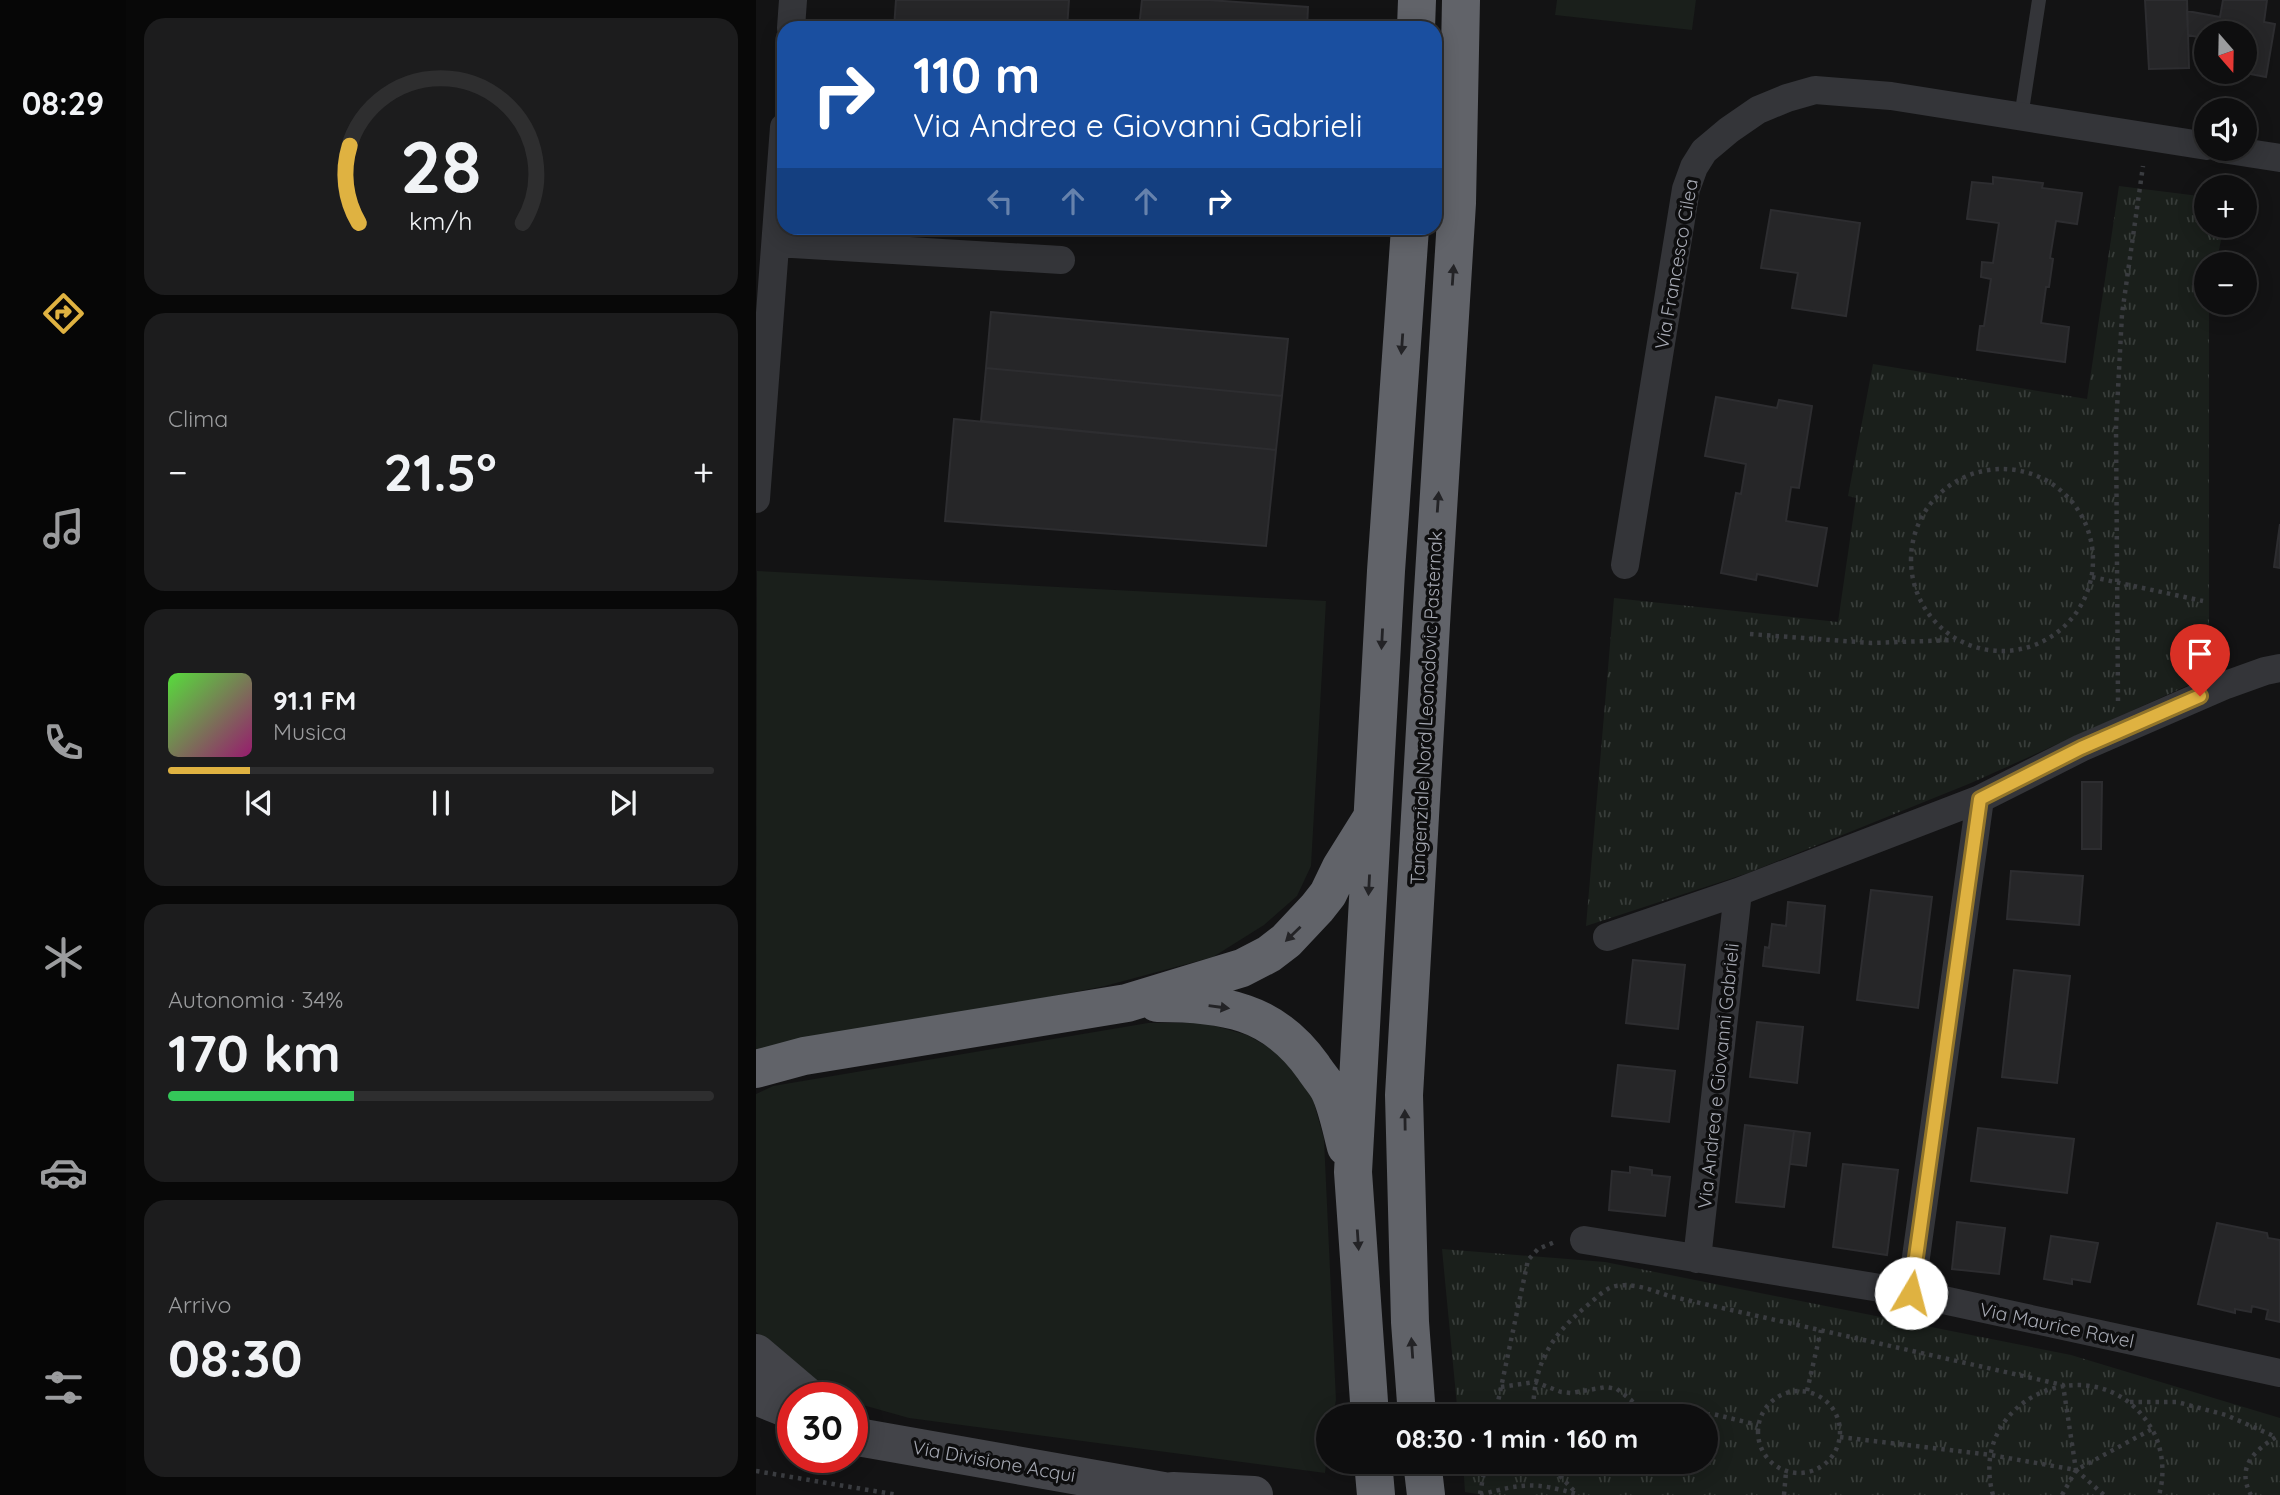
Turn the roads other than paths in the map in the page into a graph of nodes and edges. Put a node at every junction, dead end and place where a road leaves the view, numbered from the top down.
1 (793, 0) edge
2 (1417, 0) edge
3 (1461, 0) edge
4 (2039, 0) edge
5 (792, 21) edge
6 (1416, 21) edge
7 (2021, 117) junction
8 (2194, 144) edge
9 (2257, 154) edge
10 (2280, 158) edge
11 (777, 228) edge
12 (1410, 235) edge
13 (776, 243) junction
14 (1061, 260) dead end
15 (756, 499) edge
16 (1625, 565) dead end
17 (2280, 668) edge
18 (1980, 799) junction
19 (1372, 817) junction
20 (1738, 892) junction
21 (1606, 936) dead end
22 (1126, 1003) junction
23 (756, 1069) edge
24 (1353, 1172) junction
25 (1584, 1240) road end
26 (1697, 1259) junction
27 (1911, 1293) junction
28 (756, 1353) edge
29 (2280, 1373) edge
30 (790, 1382) edge
31 (756, 1396) edge
32 (1369, 1404) edge
33 (1416, 1404) edge
34 (777, 1405) edge
35 (868, 1439) edge
36 (1374, 1474) edge
37 (1424, 1474) edge
38 (1180, 1493) edge
39 (1254, 1495) edge
40 (1376, 1495) edge
41 (1426, 1495) edge

1 - 5 street
2 - 6 highway
33 -> 3 highway, Tangenziale Nord Leonodovic Pasternak
4 - 7 lane
7 - 8 street, Via Francesco Cilea
7 - 16 street, Via Francesco Cilea
9 - 10 street
11 - 13 street
12 -> 19 highway
13 - 14 street
13 - 15 street
17 - 18 street
18 - 20 street
18 - 27 street
19 -> 22 highway
19 -> 24 highway
20 - 21 street
20 - 26 street, Via Andrea e Giovanni Gabrieli
22 - 23 highway
22 -> 24 highway
24 -> 32 highway
25 - 26 street, Via Maurice Ravel
26 - 27 street, Via Maurice Ravel
27 - 29 street, Via Maurice Ravel
28 - 30 main road
31 - 34 main road
35 - 38 main road, Via Divisione Acqui
36 - 40 highway
37 - 41 highway
38 - 39 main road, Via Divisione Acqui

